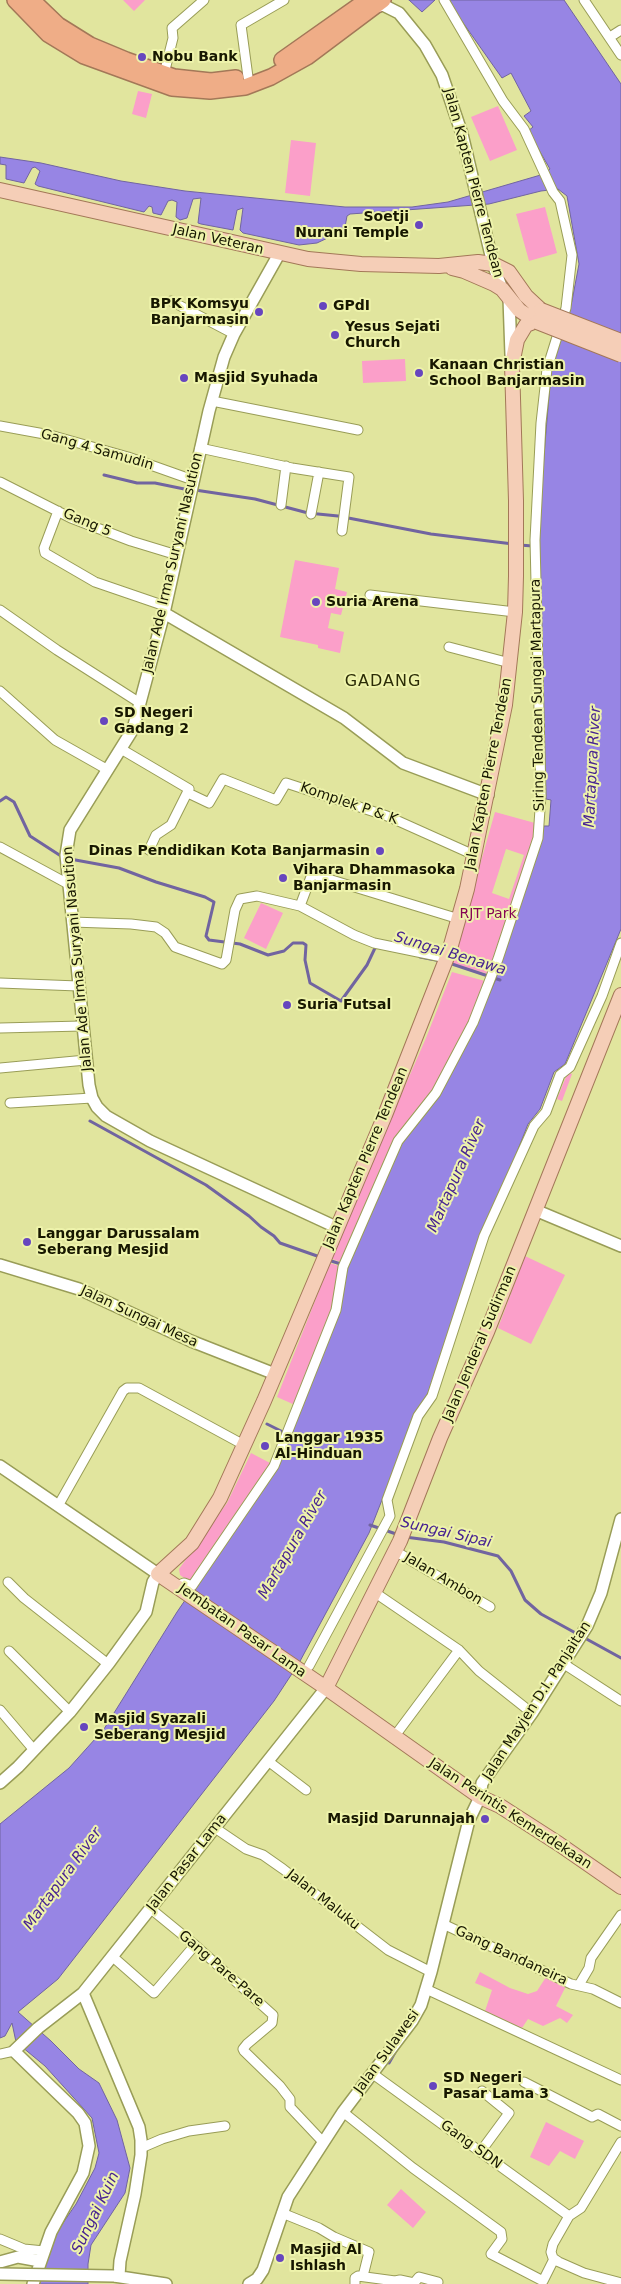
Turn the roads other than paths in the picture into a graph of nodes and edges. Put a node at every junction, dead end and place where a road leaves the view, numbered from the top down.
1 (15, 0) edge
2 (32, 0) edge
3 (204, 0) edge
4 (284, 0) edge
5 (444, 0) edge
6 (584, 0) edge
7 (375, 2) edge
8 (621, 30) edge
9 (610, 37) junction
10 (621, 54) edge
11 (164, 74) junction
12 (248, 77) junction
13 (0, 190) edge
14 (279, 254) junction
15 (494, 264) junction
16 (439, 266) junction
17 (506, 294) junction
18 (171, 301) dead end
19 (538, 318) junction
20 (234, 334) junction
21 (621, 341) edge
22 (621, 354) edge
23 (512, 364) junction
24 (212, 401) junction
25 (0, 426) edge
26 (358, 430) dead end
27 (200, 448) junction
28 (286, 466) junction
29 (319, 472) junction
30 (193, 480) junction
31 (0, 482) edge
32 (281, 505) dead end
33 (58, 511) junction
34 (311, 514) dead end
35 (342, 531) dead end
36 (177, 555) junction
37 (370, 595) dead end
38 (0, 610) edge
39 (165, 610) junction
40 (515, 612) junction
41 (449, 648) dead end
42 (510, 663) junction
43 (0, 691) edge
44 (140, 703) junction
45 (121, 750) junction
46 (108, 770) junction
47 (188, 794) junction
48 (488, 795) junction
49 (0, 848) edge
50 (149, 850) dead end
51 (474, 855) junction
52 (70, 885) junction
53 (300, 906) junction
54 (459, 919) junction
55 (72, 922) junction
56 (621, 943) edge
57 (446, 962) junction
58 (0, 983) edge
59 (78, 986) junction
60 (621, 995) edge
61 (82, 1026) junction
62 (0, 1028) edge
63 (86, 1060) junction
64 (0, 1068) edge
65 (92, 1098) junction
66 (10, 1103) dead end
67 (535, 1210) junction
68 (336, 1227) junction
69 (621, 1246) edge
70 (0, 1265) edge
71 (275, 1374) junction
72 (244, 1445) junction
73 (0, 1466) edge
74 (58, 1506) junction
75 (621, 1519) edge
76 (398, 1546) junction
77 (158, 1574) junction
78 (8, 1582) dead end
79 (180, 1587) junction
80 (374, 1592) junction
81 (490, 1608) dead end
82 (459, 1650) junction
83 (9, 1651) dead end
84 (108, 1664) junction
85 (564, 1664) junction
86 (308, 1671) junction
87 (326, 1688) junction
88 (621, 1701) edge
89 (0, 1710) edge
90 (70, 1712) junction
91 (532, 1713) junction
92 (394, 1737) junction
93 (34, 1750) junction
94 (268, 1761) junction
95 (0, 1783) edge
96 (306, 1790) dead end
97 (480, 1797) junction
98 (215, 1828) junction
99 (621, 1887) edge
100 (151, 1909) junction
101 (621, 1915) edge
102 (443, 1924) junction
103 (195, 1945) junction
104 (113, 1957) junction
105 (431, 1972) junction
106 (579, 1985) junction
107 (426, 1988) junction
108 (83, 1993) junction
109 (621, 2003) edge
110 (18, 2047) junction
111 (0, 2054) edge
112 (372, 2074) junction
113 (621, 2080) edge
114 (524, 2082) dead end
115 (482, 2091) dead end
116 (343, 2112) junction
117 (225, 2126) dead end
118 (621, 2126) edge
119 (323, 2142) junction
120 (621, 2142) edge
121 (141, 2148) junction
122 (481, 2151) junction
123 (282, 2213) junction
124 (569, 2216) junction
125 (0, 2239) edge
126 (42, 2256) junction
127 (554, 2259) junction
128 (0, 2262) edge
129 (0, 2274) edge
130 (116, 2276) junction
131 (363, 2276) junction
132 (255, 2282) edge
133 (438, 2282) dead end
134 (621, 2283) edge
135 (33, 2284) edge
136 (166, 2284) edge
137 (355, 2284) edge

1 - 7 highway
2 - 11 highway
3 - 11 street
4 - 12 street
5 - 79 street, Siring Tendean Sungai Martapura
6 - 9 street
7 - 12 highway
7 - 15 street, Jalan Kapten Pierre Tendean
8 - 9 street
9 - 10 street
11 - 12 highway
13 - 14 main road, Jalan Veteran
14 - 16 main road, Jalan Veteran
14 - 20 street, Jalan Ade Irma Suryani Nasution
15 - 16 main road
15 - 17 street, Jalan Kapten Pierre Tendean
15 - 19 main road
16 - 17 main road
17 - 19 main road
17 - 23 street, Jalan Kapten Pierre Tendean
18 - 20 street
19 - 21 main road, bridge
19 - 22 main road, bridge
19 - 23 main road
20 - 24 street, Jalan Ade Irma Suryani Nasution
23 - 40 main road, Jalan Kapten Pierre Tendean
24 - 26 street
24 - 27 street, Jalan Ade Irma Suryani Nasution
25 - 30 street, Gang 4 Samudin
27 - 28 street
27 - 30 street, Jalan Ade Irma Suryani Nasution
28 - 29 street
28 - 32 street
29 - 34 street
29 - 35 street
30 - 36 street, Jalan Ade Irma Suryani Nasution
31 - 33 street, Gang 5
33 - 36 street, Gang 5
33 - 39 street
36 - 39 street, Jalan Ade Irma Suryani Nasution
37 - 40 street
38 - 44 street
39 - 44 street, Jalan Ade Irma Suryani Nasution
39 - 48 street
40 - 42 main road, Jalan Kapten Pierre Tendean
41 - 42 street
42 - 48 main road, Jalan Kapten Pierre Tendean
43 - 46 street
44 - 45 street, Jalan Ade Irma Suryani Nasution
45 - 46 street, Jalan Ade Irma Suryani Nasution
45 - 47 street
46 - 52 street, Jalan Ade Irma Suryani Nasution
47 - 50 street
47 - 51 street, Komplek P & K
48 - 51 main road, Jalan Kapten Pierre Tendean
49 - 52 street
51 - 54 main road, Jalan Kapten Pierre Tendean
52 - 55 street, Jalan Ade Irma Suryani Nasution
53 - 54 street
53 - 55 street
53 - 57 street
54 - 57 main road, Jalan Kapten Pierre Tendean
55 - 59 street, Jalan Ade Irma Suryani Nasution
56 - 86 street
57 - 68 main road, Jalan Kapten Pierre Tendean
58 - 59 street
59 - 61 street, Jalan Ade Irma Suryani Nasution
60 - 67 main road, Jalan Jenderal Sudirman
61 - 62 street
61 - 63 street, Jalan Ade Irma Suryani Nasution
63 - 64 street
63 - 65 street, Jalan Ade Irma Suryani Nasution
65 - 66 street
65 - 68 street
67 - 69 street
67 - 76 main road, Jalan Jenderal Sudirman
68 - 71 main road, Jalan Kapten Pierre Tendean
70 - 71 street, Jalan Sungai Mesa
71 - 72 main road, Jalan Kapten Pierre Tendean
72 - 74 street
72 - 77 main road, Jalan Kapten Pierre Tendean
73 - 74 street
74 - 77 street
75 - 85 street, Jalan Mayjen D.I. Panjaitan
76 - 80 main road, Jalan Jenderal Sudirman
76 - 81 street, Jalan Ambon
77 - 79 main road, Jembatan Pasar Lama
77 - 84 street
78 - 84 street
79 - 86 main road, Jembatan Pasar Lama
80 - 82 street
80 - 87 main road, Jalan Jenderal Sudirman
82 - 91 street
82 - 92 street
83 - 90 street
84 - 90 street
85 - 88 street
85 - 91 street, Jalan Mayjen D.I. Panjaitan
86 - 87 main road, Jembatan Pasar Lama
87 - 92 main road, Jalan Perintis Kemerdekaan
87 - 94 street, Jalan Pasar Lama
89 - 93 street
90 - 93 street
91 - 97 street, Jalan Mayjen D.I. Panjaitan
92 - 97 main road, Jalan Perintis Kemerdekaan
93 - 95 street
94 - 96 street
94 - 98 street, Jalan Pasar Lama
97 - 99 main road, Jalan Perintis Kemerdekaan
97 - 102 street, Jalan Sulawesi
98 - 100 street, Jalan Pasar Lama
98 - 105 street, Jalan Maluku
100 - 103 street, Gang Pare-Pare
100 - 104 street, Jalan Pasar Lama
101 - 106 street, Gang Bandaneira
102 - 105 street, Jalan Sulawesi
102 - 106 street, Gang Bandaneira
103 - 104 street
103 - 119 street, Gang Pare-Pare
104 - 108 street, Jalan Pasar Lama
105 - 107 street, Jalan Sulawesi
106 - 109 street, Gang Bandaneira
107 - 112 street, Jalan Sulawesi
107 - 113 street
108 - 110 street, Jalan Pasar Lama
108 - 121 street
110 - 111 street
110 - 126 street
112 - 116 street, Jalan Sulawesi
112 - 122 street, Gang SDN
114 - 118 street
115 - 122 street
116 - 119 street, Jalan Sulawesi
116 - 127 street
117 - 121 street
119 - 123 street, Jalan Sulawesi
120 - 124 street
121 - 130 street
122 - 124 street, Gang SDN
123 - 131 street
123 - 132 street, Jalan Sulawesi
124 - 127 street
125 - 126 street
126 - 128 street
126 - 135 street
127 - 134 street
129 - 130 street, bridge
130 - 136 street
131 - 133 street
131 - 137 street

